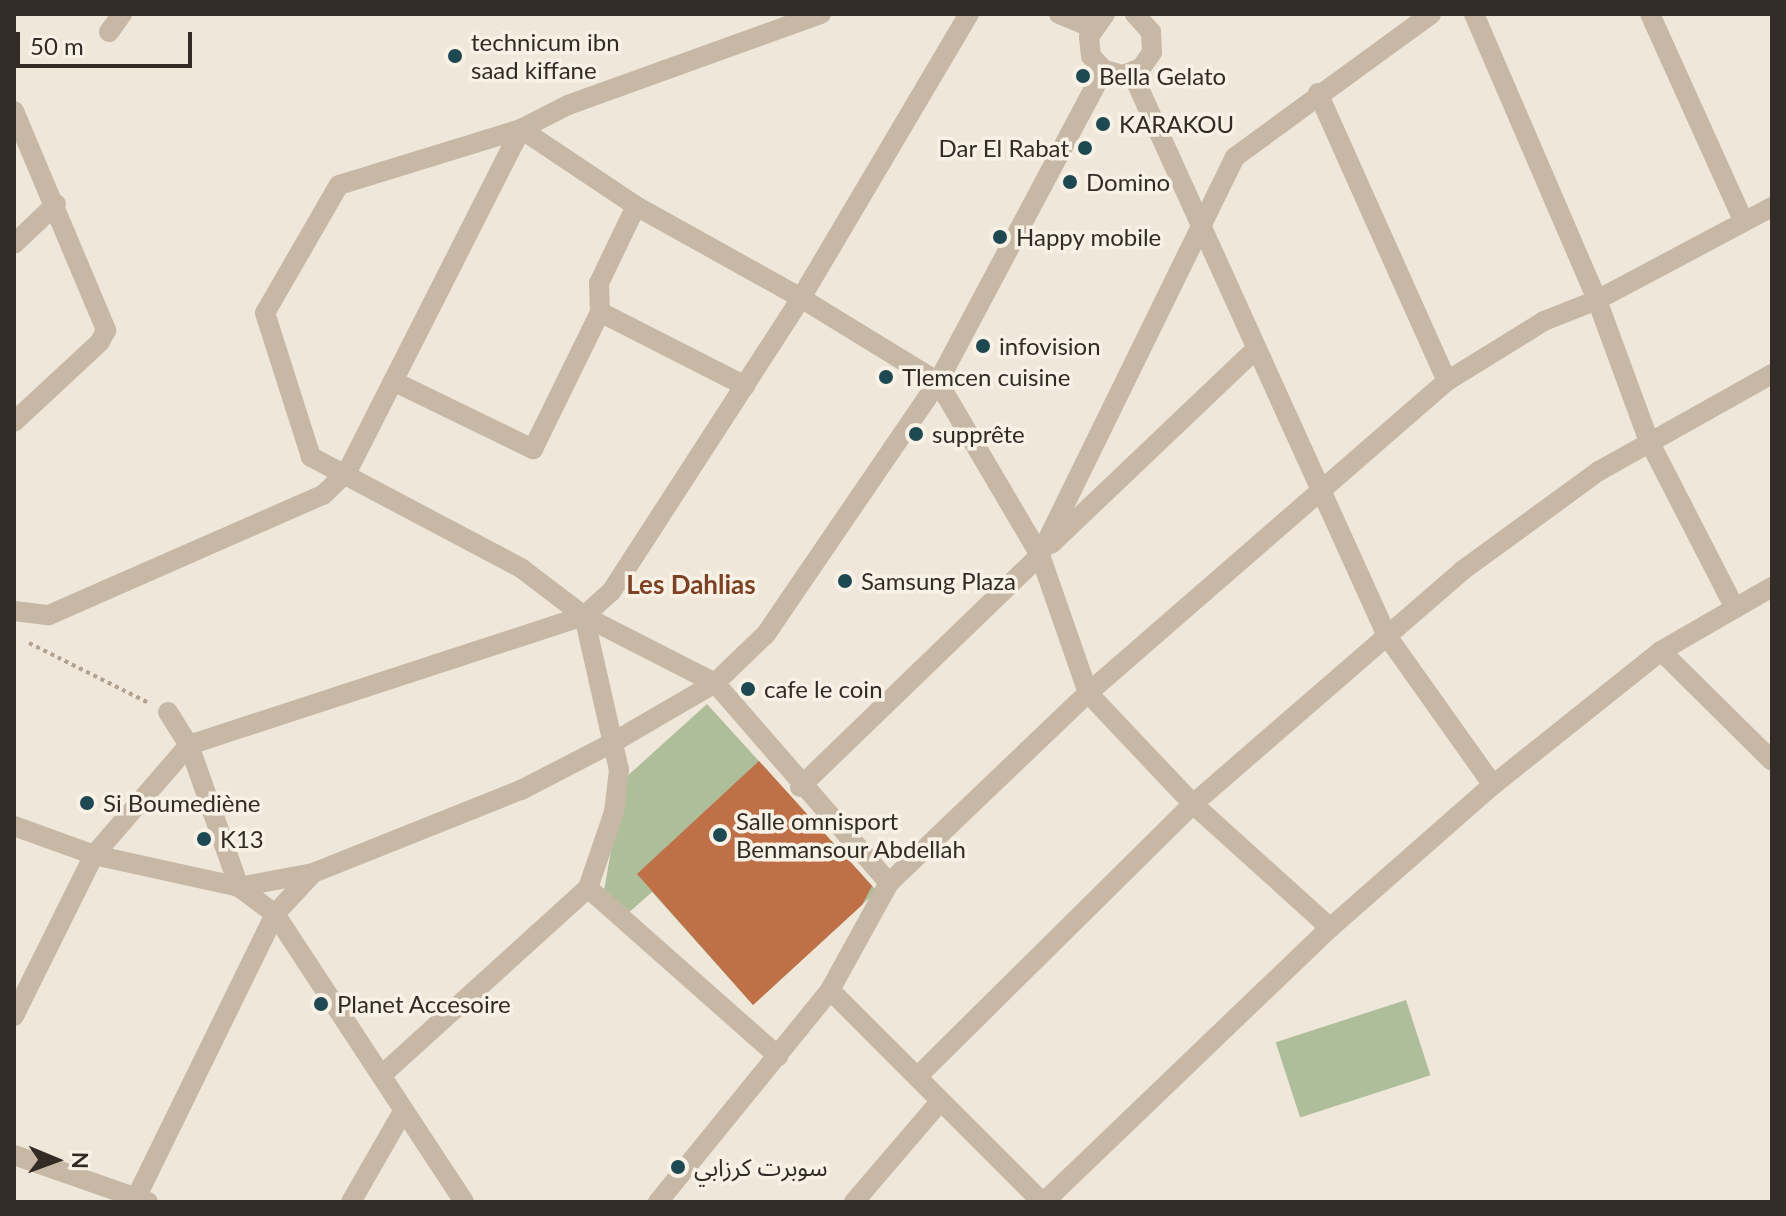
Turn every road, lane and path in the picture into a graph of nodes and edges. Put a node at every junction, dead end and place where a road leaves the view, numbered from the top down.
1 (122, 14) edge
2 (821, 14) edge
3 (969, 14) edge
4 (1059, 14) edge
5 (1431, 14) edge
6 (1474, 14) edge
7 (1650, 14) edge
8 (1148, 17) edge
9 (1099, 20) edge
10 (109, 32) dead end
11 (1104, 70) junction
12 (1132, 73) junction
13 (1318, 93) junction
14 (14, 111) edge
15 (521, 129) junction
16 (19, 134) edge
17 (56, 204) junction
18 (636, 206) junction
19 (1772, 207) edge
20 (1744, 222) junction
21 (1203, 224) junction
22 (14, 244) edge
23 (801, 298) junction
24 (1597, 300) junction
25 (600, 312) junction
26 (1254, 351) junction
27 (1772, 374) edge
28 (393, 381) junction
29 (1447, 381) junction
30 (938, 382) junction
31 (745, 386) junction
32 (14, 422) edge
33 (1649, 441) junction
34 (347, 472) junction
35 (1320, 492) junction
36 (1040, 555) junction
37 (1772, 587) edge
38 (1735, 608) junction
39 (14, 611) edge
40 (584, 616) junction
41 (1387, 636) junction
42 (29, 643) dead end
43 (1661, 651) junction
44 (715, 683) junction
45 (1088, 693) junction
46 (168, 712) joint
47 (612, 743) junction
48 (189, 745) junction
49 (1772, 761) edge
50 (1493, 785) junction
51 (800, 787) junction
52 (1193, 804) junction
53 (14, 826) edge
54 (94, 855) junction
55 (313, 873) junction
56 (889, 883) junction
57 (239, 887) junction
58 (588, 888) junction
59 (275, 914) junction
60 (1330, 928) junction
61 (830, 990) junction
62 (14, 1016) edge
63 (778, 1056) junction
64 (383, 1074) junction
65 (917, 1077) junction
66 (938, 1104) junction
67 (404, 1110) junction
68 (14, 1155) edge
69 (140, 1200) edge
70 (351, 1202) edge
71 (464, 1202) edge
72 (658, 1202) edge
73 (854, 1202) edge
74 (1043, 1202) edge

1 - 10 street
2 - 15 street
3 - 23 street
4 - 9 street
5 - 13 street
6 - 24 street
7 - 20 street
8 - 12 street
9 - 11 street
11 - 12 street
11 - 30 street
12 - 21 street
13 - 21 street
13 - 29 street
14 - 16 street
15 - 18 street
15 - 28 street
15 - 34 street
16 - 17 street
17 - 22 street
17 - 32 street
18 - 23 street
18 - 25 street
19 - 20 street
20 - 24 street
21 - 26 street
21 - 36 street
23 - 30 street
23 - 31 street
24 - 29 street
24 - 33 street
25 - 28 street
25 - 31 street
26 - 35 street
26 - 36 street
27 - 33 street
28 - 34 street
29 - 35 street
30 - 36 street
30 - 44 street
31 - 40 street
33 - 38 street
33 - 41 street
34 - 39 street
34 - 40 street
35 - 41 street
35 - 45 street
36 - 45 street
36 - 51 street
37 - 38 street
38 - 43 street
40 - 44 street
40 - 47 street
40 - 48 street
41 - 50 street
41 - 52 street
42 - 46 path
43 - 49 street
43 - 50 street
44 - 47 street
44 - 51 street
45 - 52 street
45 - 56 street
46 - 48 street
47 - 55 street
47 - 58 street
48 - 54 street
48 - 57 street
50 - 60 street
51 - 56 street
52 - 60 street
52 - 65 street
53 - 54 street
54 - 57 street
54 - 62 street
55 - 57 street
55 - 59 street
56 - 61 street
57 - 59 street
58 - 63 street
58 - 64 street
59 - 64 street
59 - 69 street
60 - 74 street
61 - 63 street
61 - 65 street
63 - 72 street
64 - 67 street
65 - 66 street
66 - 73 street
66 - 74 street
67 - 70 street
67 - 71 street
68 - 69 street

